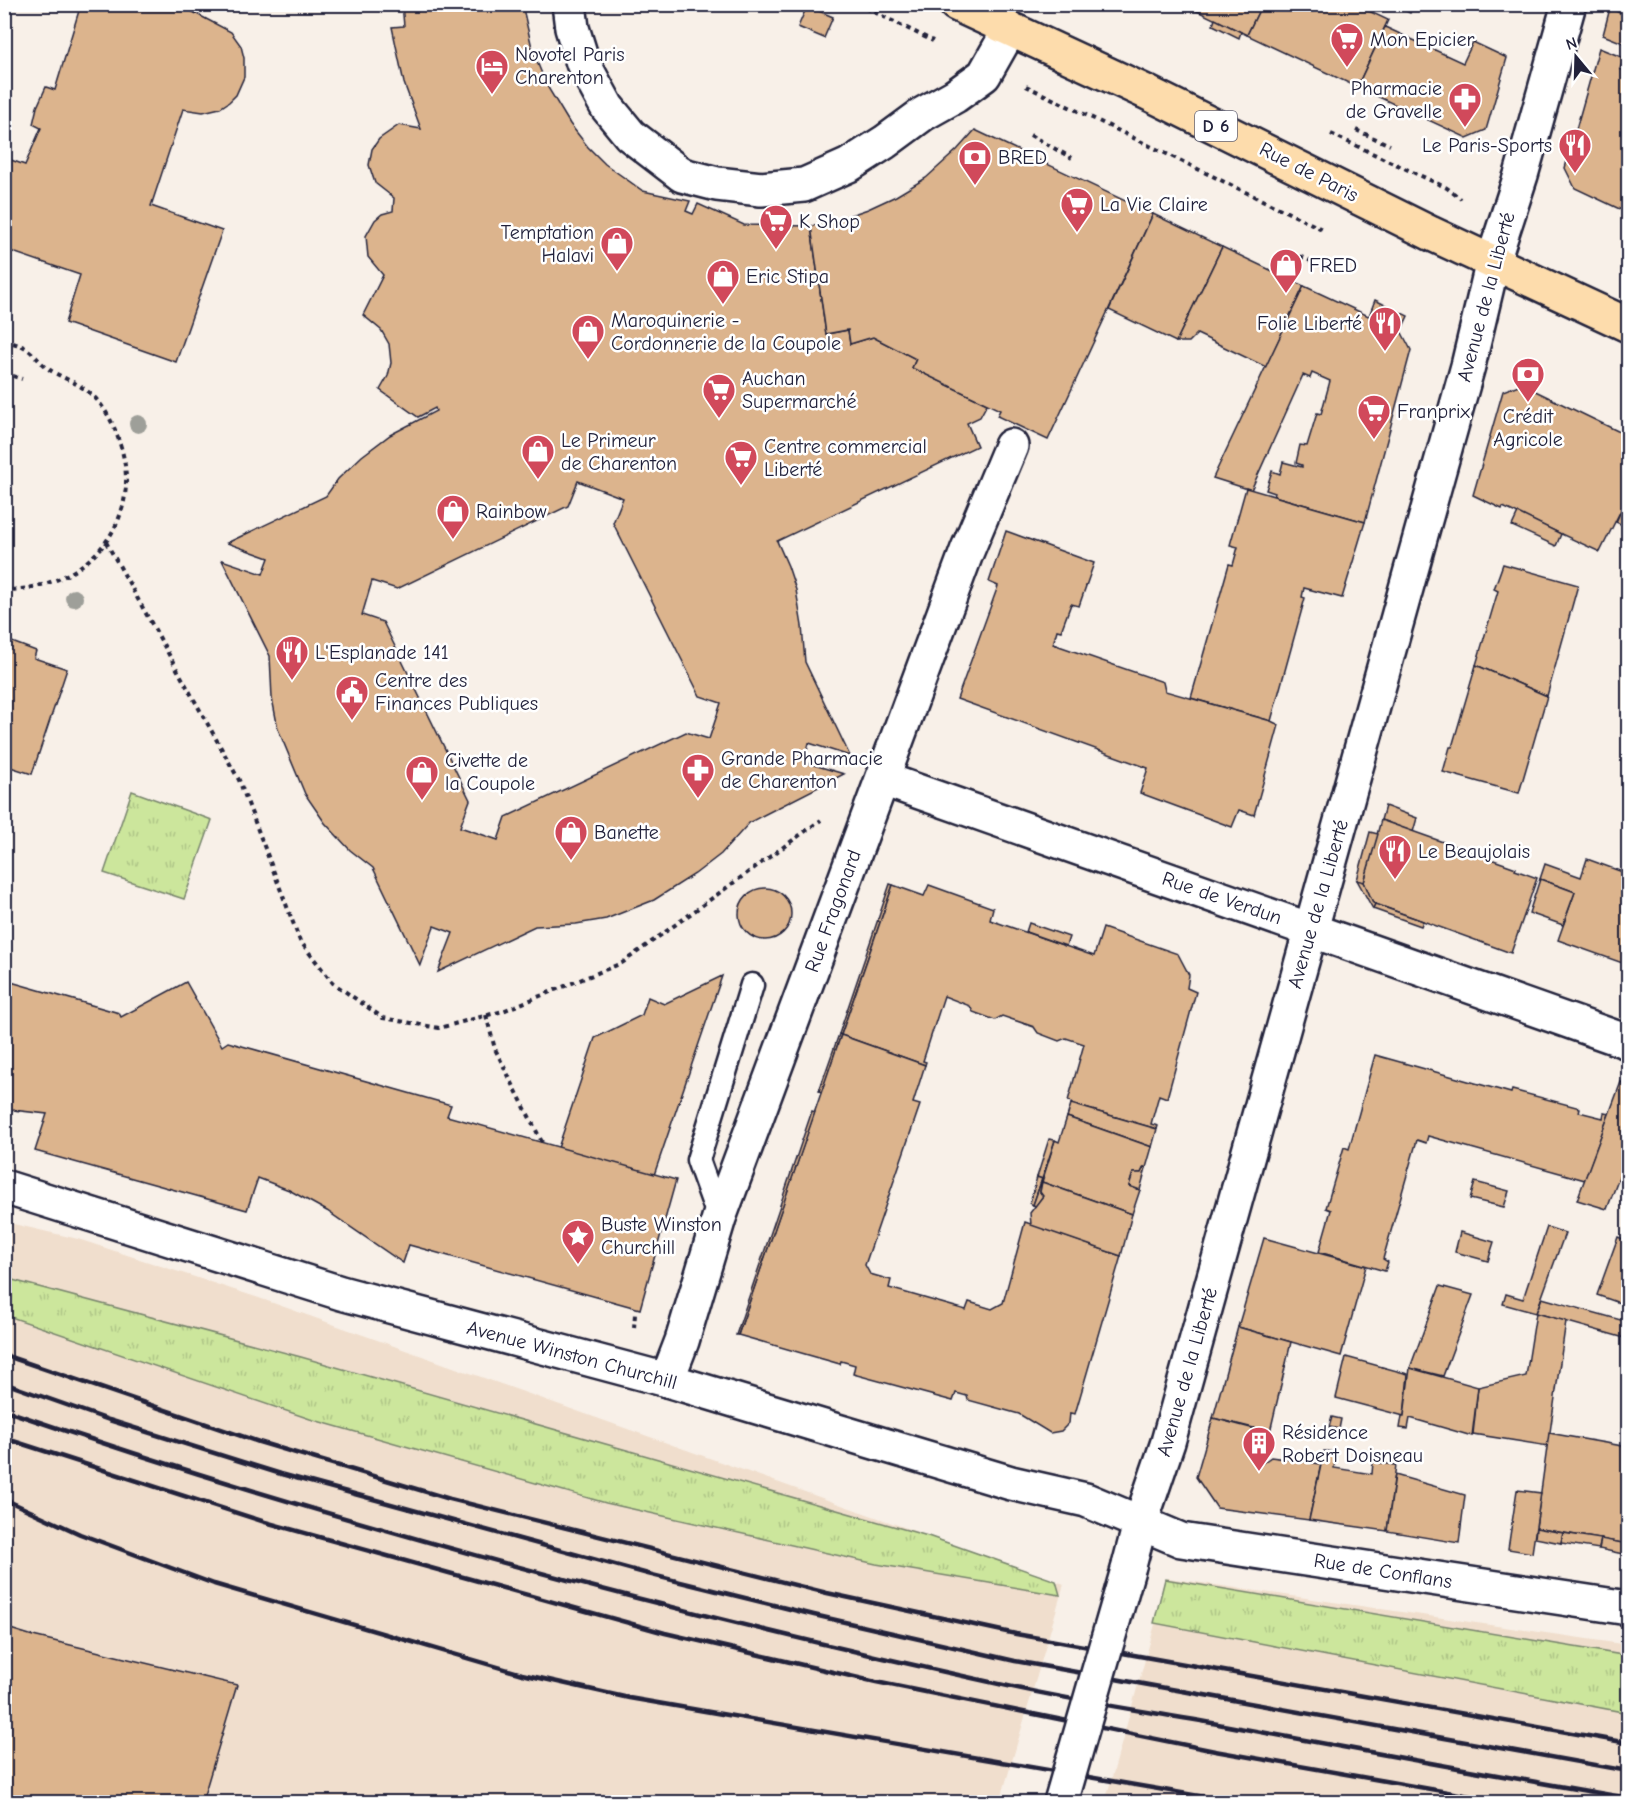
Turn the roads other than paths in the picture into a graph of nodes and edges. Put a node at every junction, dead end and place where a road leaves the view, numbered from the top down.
1 (569, 4) edge
2 (956, 4) edge
3 (1569, 4) edge
4 (1010, 29) junction
5 (1493, 261) junction
6 (1629, 325) edge
7 (1011, 446) dead end
8 (883, 779) junction
9 (1312, 930) junction
10 (752, 985) dead end
11 (1629, 1042) edge
12 (4, 1186) edge
13 (719, 1218) junction
14 (667, 1380) junction
15 (1140, 1524) junction
16 (1629, 1608) edge
17 (1061, 1803) edge

1 - 4 street
2 - 4 main road, Rue de Paris / D 6
3 - 5 street, Avenue de la Liberté
4 - 5 main road, Rue de Paris / D 6
5 - 6 main road, Rue de Paris / D 6
5 - 9 street, Avenue de la Liberté
7 - 8 street, Rue Fragonard
8 - 9 street, Rue de Verdun
8 - 13 street, Rue Fragonard
9 - 11 street, Rue de Verdun
9 - 15 street, Avenue de la Liberté
10 - 13 lane
12 - 14 street, Avenue Winston Churchill
13 - 14 street, Rue Fragonard
14 - 15 street, Avenue Winston Churchill
15 - 16 street, Rue de Conflans
15 - 17 street, Avenue de la Liberté, bridge

